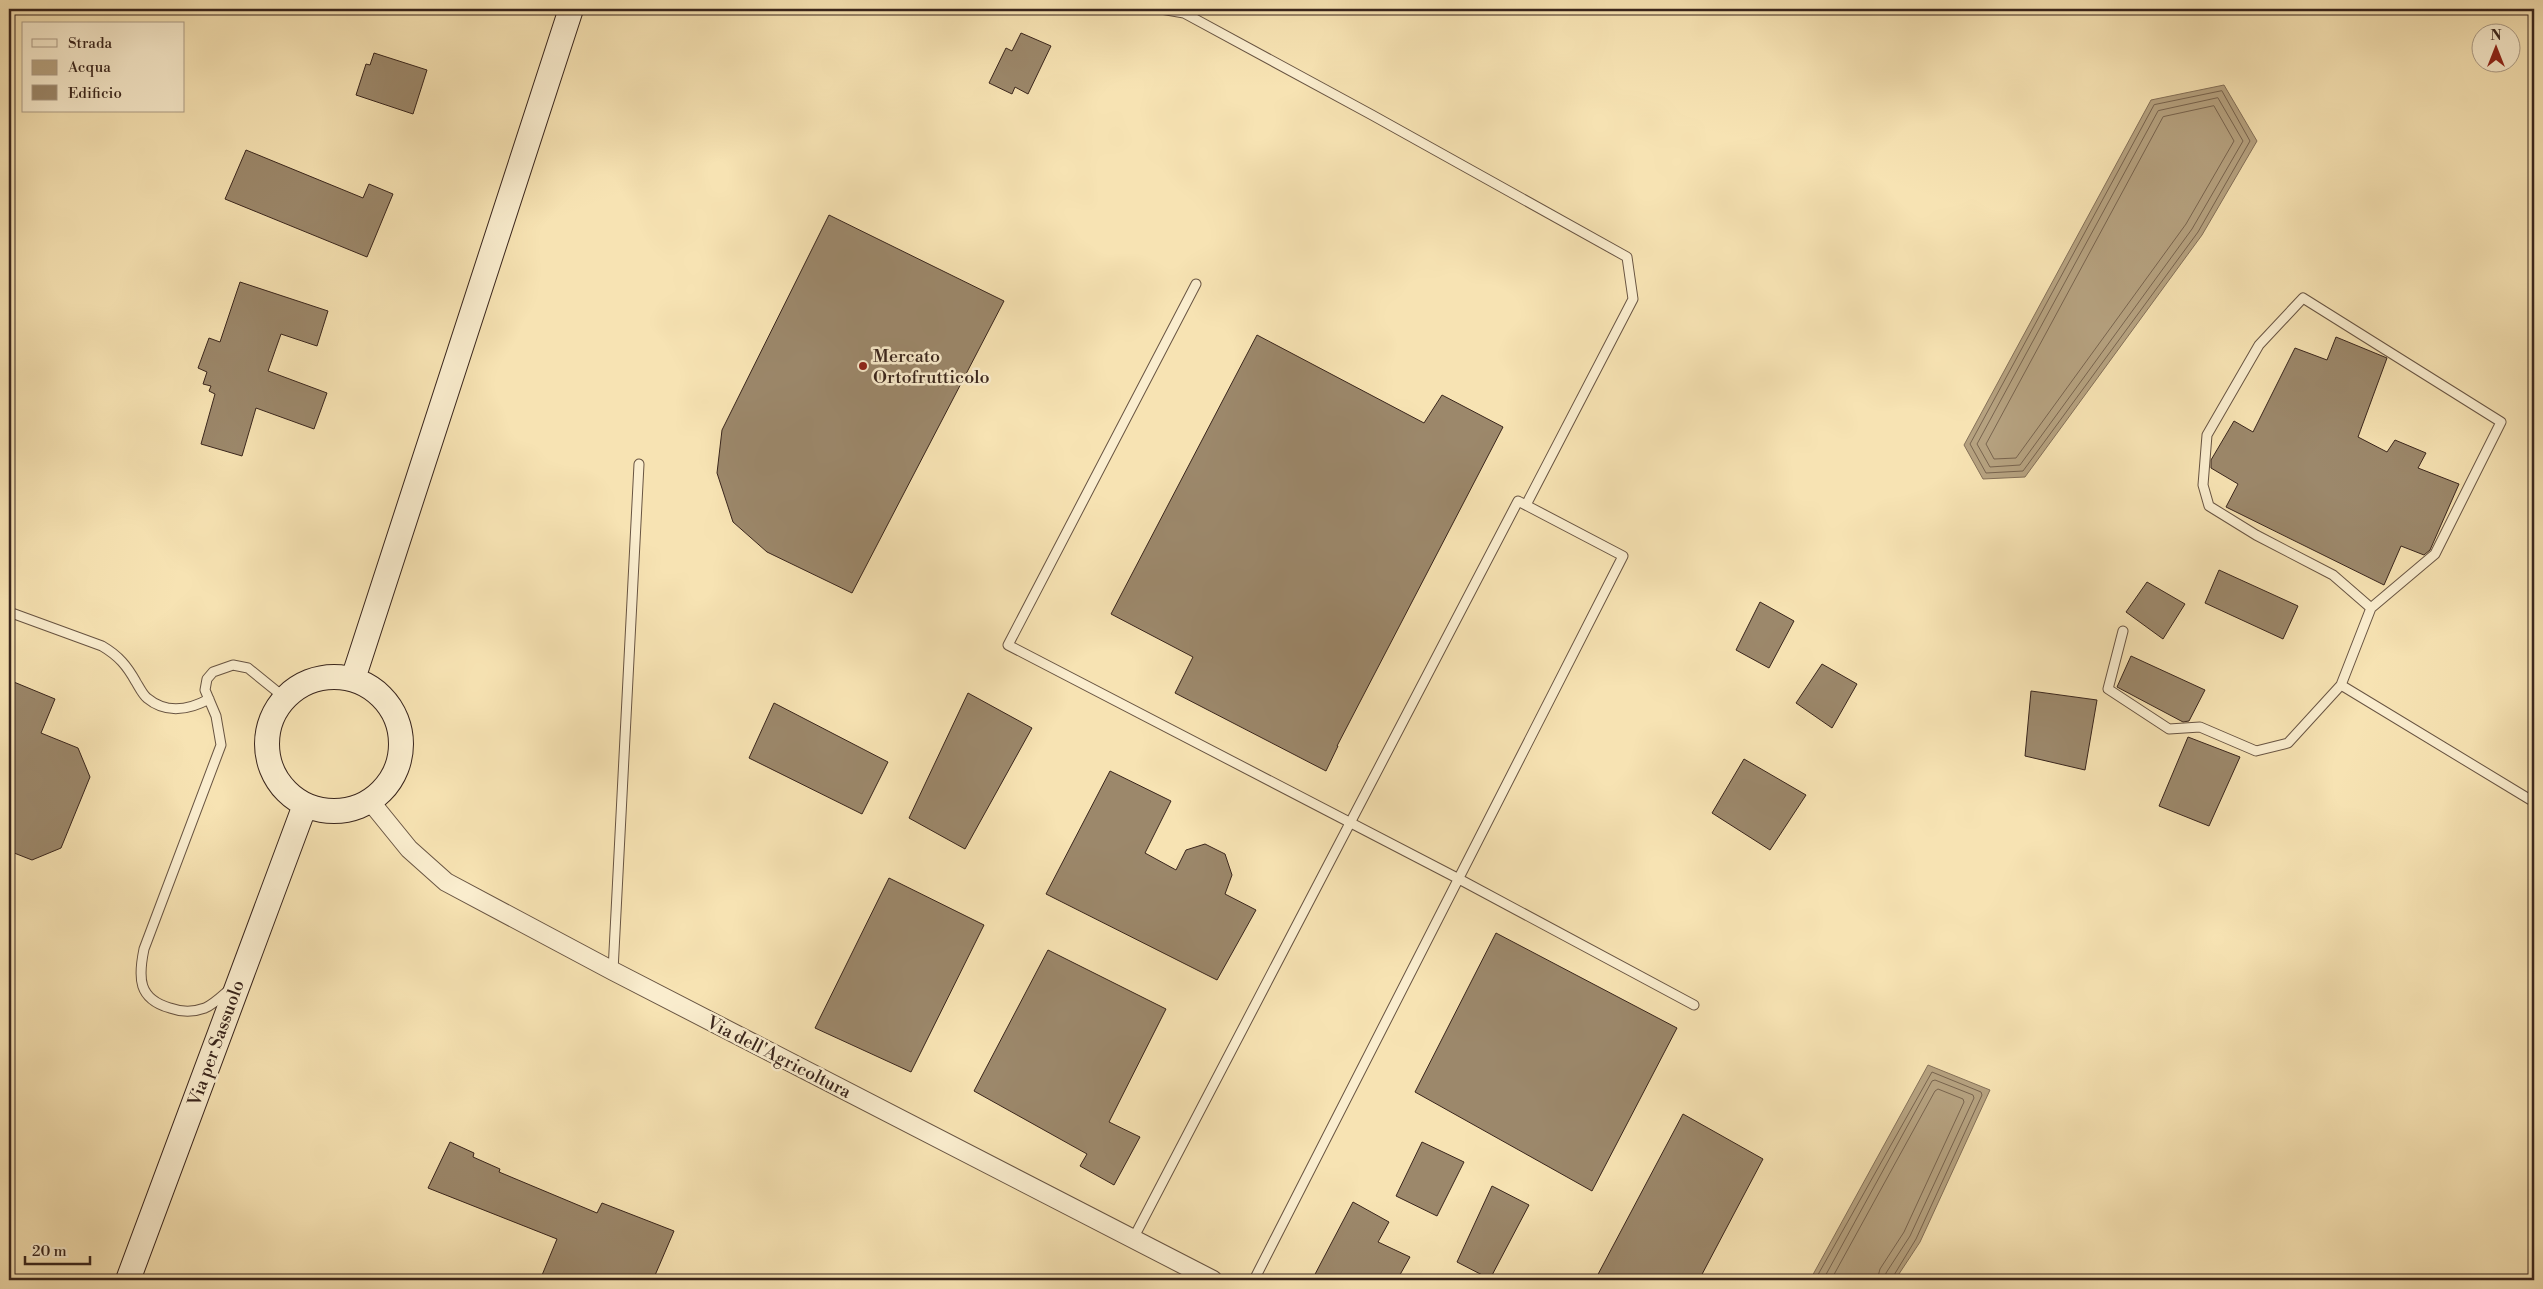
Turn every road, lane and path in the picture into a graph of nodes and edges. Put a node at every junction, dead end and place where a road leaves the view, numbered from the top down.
1 (571, 9) edge
2 (1160, 9) edge
3 (1196, 284) dead end
4 (639, 464) dead end
5 (1526, 505) junction
6 (2371, 608) junction
7 (9, 612) edge
8 (2123, 631) dead end
9 (353, 680) junction
10 (2341, 685) junction
11 (285, 698) junction
12 (209, 699) junction
13 (370, 801) junction
14 (2534, 802) edge
15 (305, 805) junction
16 (1350, 823) junction
17 (1459, 879) junction
18 (613, 971) junction
19 (239, 980) junction
20 (1694, 1005) dead end
21 (1133, 1239) junction
22 (1184, 1274) edge
23 (128, 1280) edge
24 (1213, 1280) edge
25 (1254, 1280) edge

1 - 9 main road
2 - 5 lane
3 - 16 lane
4 - 18 lane
5 - 16 lane
5 - 17 lane
6 - 6 lane
6 - 10 lane
7 - 12 lane
8 - 10 lane
9 - 11 main road
9 - 13 main road
10 - 14 lane
11 - 12 lane
11 - 15 main road
12 - 19 lane
13 - 15 main road
13 - 18 street, Via dell'Agricoltura
15 - 19 main road, Via per Sassuolo
16 - 17 lane
16 - 21 lane
17 - 20 lane
17 - 25 lane
18 - 21 street, Via dell'Agricoltura
19 - 23 main road, Via per Sassuolo
21 - 22 street, Via dell'Agricoltura
22 - 24 street, Via dell'Agricoltura

